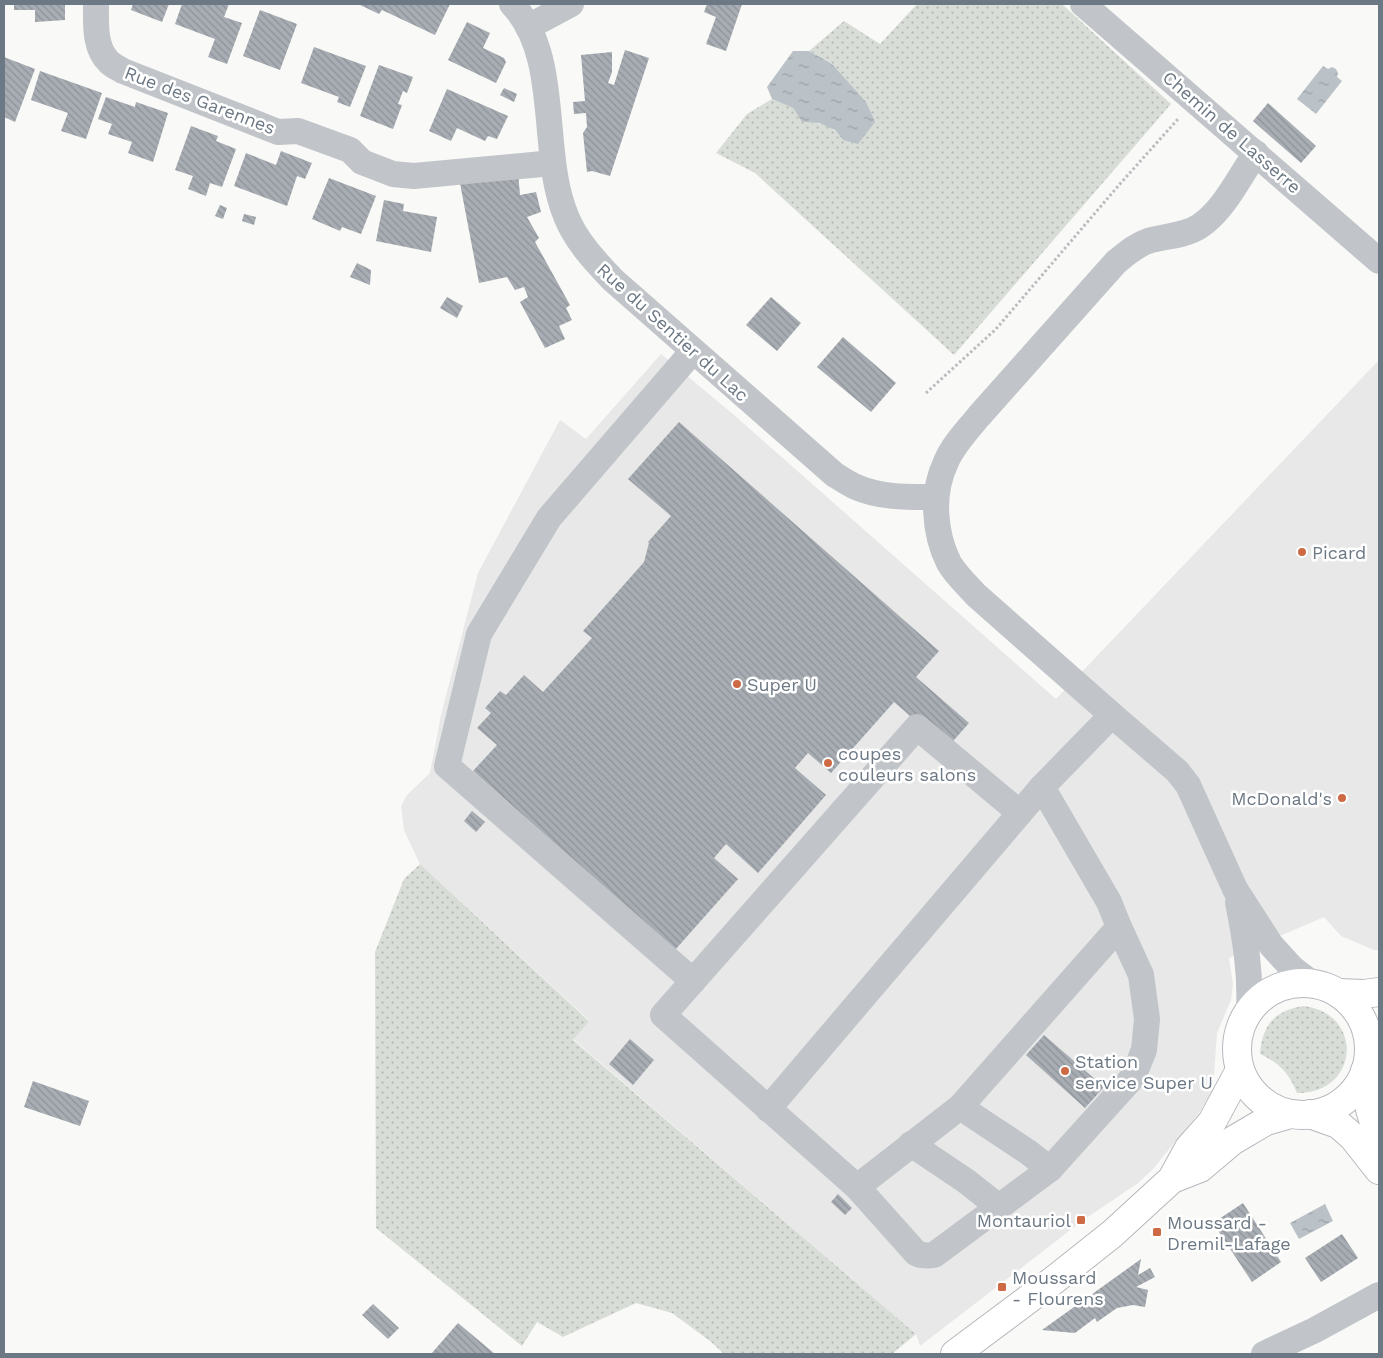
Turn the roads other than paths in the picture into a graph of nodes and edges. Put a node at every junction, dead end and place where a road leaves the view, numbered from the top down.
1 (96, 4) edge
2 (512, 4) edge
3 (570, 4) edge
4 (1083, 4) edge
5 (528, 28) junction
6 (1256, 153) junction
7 (553, 163) junction
8 (1379, 261) edge
9 (693, 352) junction
10 (936, 497) junction
11 (1112, 715) junction
12 (1042, 787) junction
13 (1020, 813) junction
14 (1235, 889) junction
15 (1119, 927) junction
16 (693, 981) junction
17 (1313, 984) junction
18 (1379, 992) edge
19 (1338, 993) junction
20 (1249, 1010) junction
21 (1371, 1060) edge
22 (1240, 1070) junction
23 (960, 1107) junction
24 (768, 1109) junction
25 (1300, 1114) junction
26 (1379, 1133) edge
27 (912, 1144) junction
28 (1050, 1169) junction
29 (1379, 1170) edge
30 (1172, 1179) junction
31 (857, 1187) junction
32 (999, 1207) junction
33 (1379, 1295) edge
34 (955, 1354) edge
35 (1264, 1354) edge

1 - 7 street, Rue des Garennes
2 - 5 street, Rue du Sentier du Lac
3 - 5 street
4 - 6 street, Chemin de Lasserre
5 - 7 street, Rue du Sentier du Lac
6 - 8 street, Chemin de Lasserre
6 - 10 street
7 - 9 street, Rue du Sentier du Lac
9 - 10 street, Rue du Sentier du Lac
9 - 16 street
10 - 11 street
11 - 12 street
11 - 14 street
12 - 13 street
12 - 15 street
13 - 16 street
13 - 24 street
14 - 17 street
14 - 20 street
15 - 23 street
15 - 28 street
16 - 24 street
17 - 19 main road
17 - 20 main road
18 - 19 main road
19 - 21 main road
20 - 22 main road
21 - 25 main road
21 - 26 main road
22 - 25 main road
22 - 30 main road
23 - 27 street
23 - 28 street
24 - 31 street
25 - 29 main road
25 - 30 main road
27 - 31 street
27 - 32 street
28 - 32 street
30 - 34 main road
31 - 32 street
33 - 35 street

